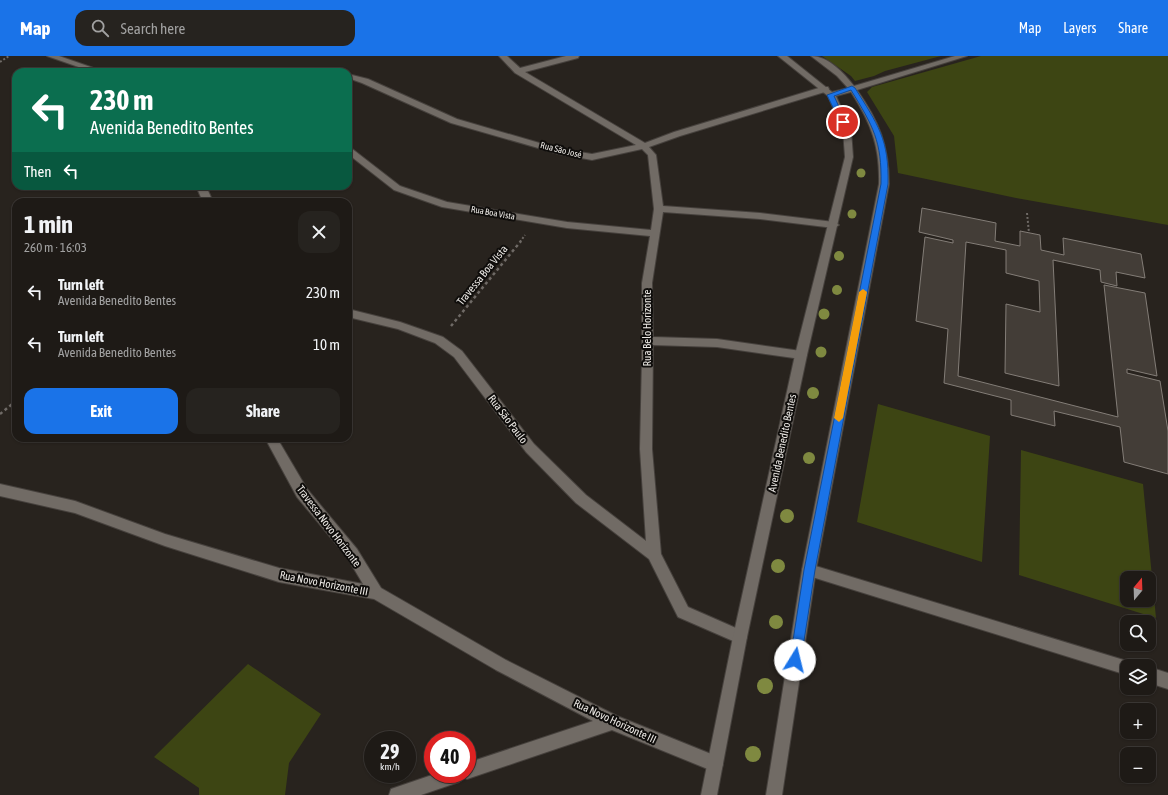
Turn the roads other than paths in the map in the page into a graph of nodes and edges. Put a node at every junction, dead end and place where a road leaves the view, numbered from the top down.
1 (51, 56) edge
2 (503, 56) edge
3 (575, 56) edge
4 (782, 56) edge
5 (815, 56) edge
6 (963, 56) edge
7 (88, 68) edge
8 (518, 71) junction
9 (352, 77) edge
10 (852, 88) junction
11 (828, 92) junction
12 (644, 146) junction
13 (352, 153) edge
14 (659, 209) junction
15 (834, 225) junction
16 (654, 233) junction
17 (352, 314) edge
18 (647, 341) junction
19 (801, 355) junction
20 (273, 442) edge
21 (0, 490) edge
22 (654, 555) junction
23 (809, 570) junction
24 (376, 593) junction
25 (740, 637) junction
26 (1120, 666) edge
27 (1156, 677) edge
28 (1168, 681) edge
29 (612, 722) junction
30 (715, 764) junction
31 (476, 768) edge
32 (433, 783) edge
33 (398, 795) edge
34 (709, 795) edge
35 (774, 795) edge

1 - 7 street
2 - 8 street
3 - 8 street
4 - 11 street, Avenida Benedito Bentes
5 - 10 street
6 - 10 street
8 - 12 street
9 - 12 street, Rua São José
10 - 11 street
10 - 23 street
11 - 12 street, Rua São José
11 - 15 street, Avenida Benedito Bentes
12 - 14 street, Rua Belo Horizonte
13 - 16 street, Rua Boa Vista
14 - 15 street
14 - 16 street, Rua Belo Horizonte
15 - 19 street, Avenida Benedito Bentes
16 - 18 street, Rua Belo Horizonte
17 - 22 street, Rua São Paulo
18 - 19 street
18 - 22 street, Rua Belo Horizonte
19 - 25 street, Avenida Benedito Bentes
20 - 24 street, Travessa Novo Horizonte
21 - 24 street, Rua Novo Horizonte III
22 - 25 street, Rua Belo Horizonte
23 - 26 street
23 - 35 street
24 - 29 street, Rua Novo Horizonte III
25 - 30 street, Avenida Benedito Bentes
27 - 28 street
29 - 30 street, Rua Novo Horizonte III
29 - 31 street
30 - 34 street, Avenida Benedito Bentes
32 - 33 street

